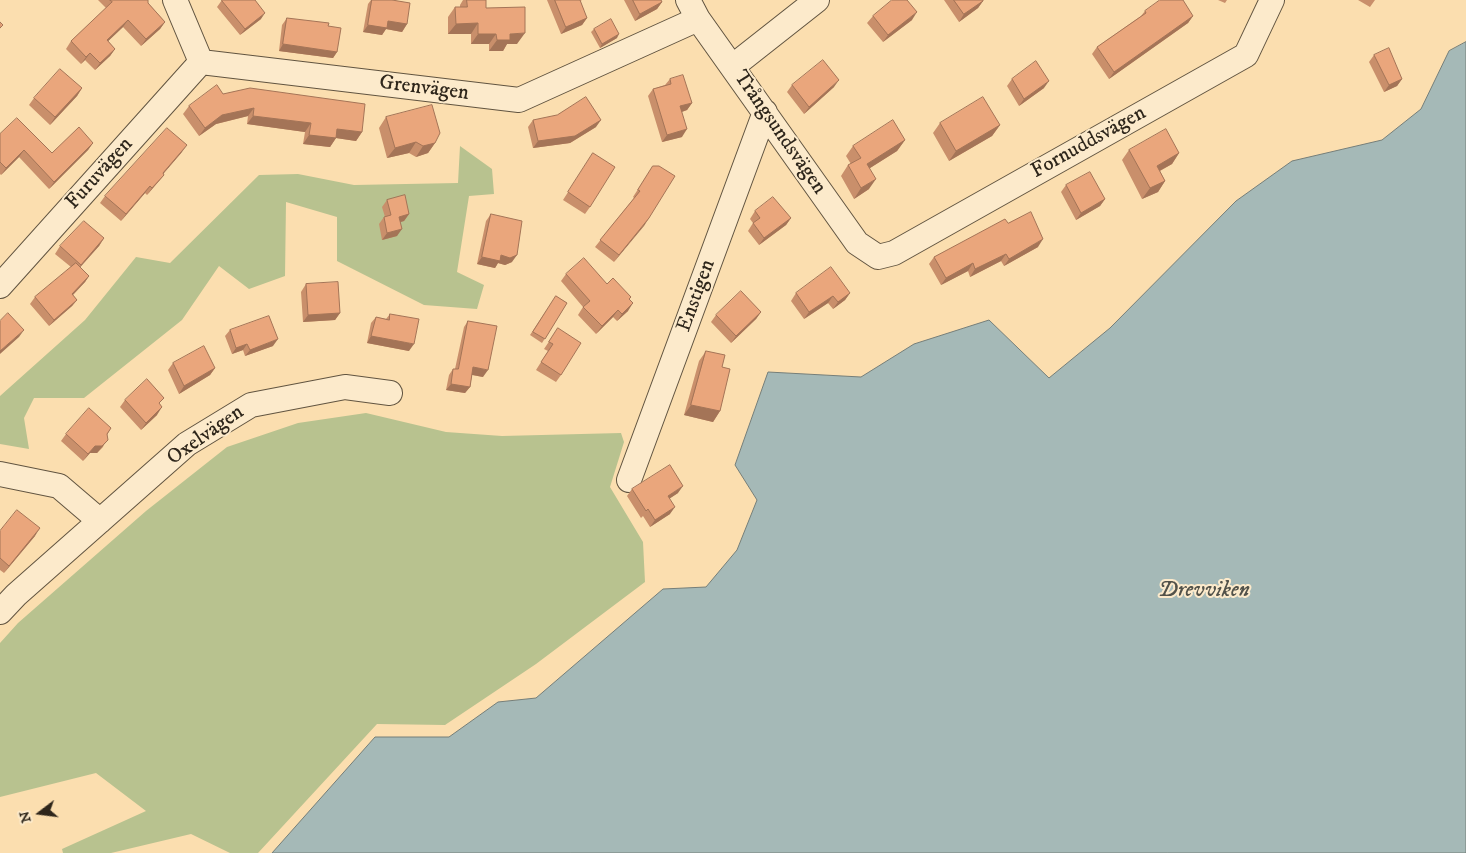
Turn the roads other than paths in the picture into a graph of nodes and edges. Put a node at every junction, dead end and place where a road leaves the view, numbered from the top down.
1 (175, 0) edge
2 (817, 0) edge
3 (1272, 0) edge
4 (693, 10) edge
5 (201, 62) junction
6 (732, 67) junction
7 (765, 112) junction
8 (878, 257) joint
9 (0, 286) edge
10 (390, 393) dead end
11 (0, 474) edge
12 (629, 480) dead end
13 (100, 521) junction
14 (0, 612) edge

1 - 5 street
2 - 6 street
3 - 8 street, Fornuddsvägen
4 - 5 street, Grenvägen
4 - 6 street, Trångsundsvägen
5 - 9 street, Furuvägen
6 - 7 street, Trångsundsvägen
7 - 8 street, Trångsundsvägen
7 - 12 street, Enstigen
10 - 13 street, Oxelvägen
11 - 13 street
13 - 14 street, Oxelvägen

